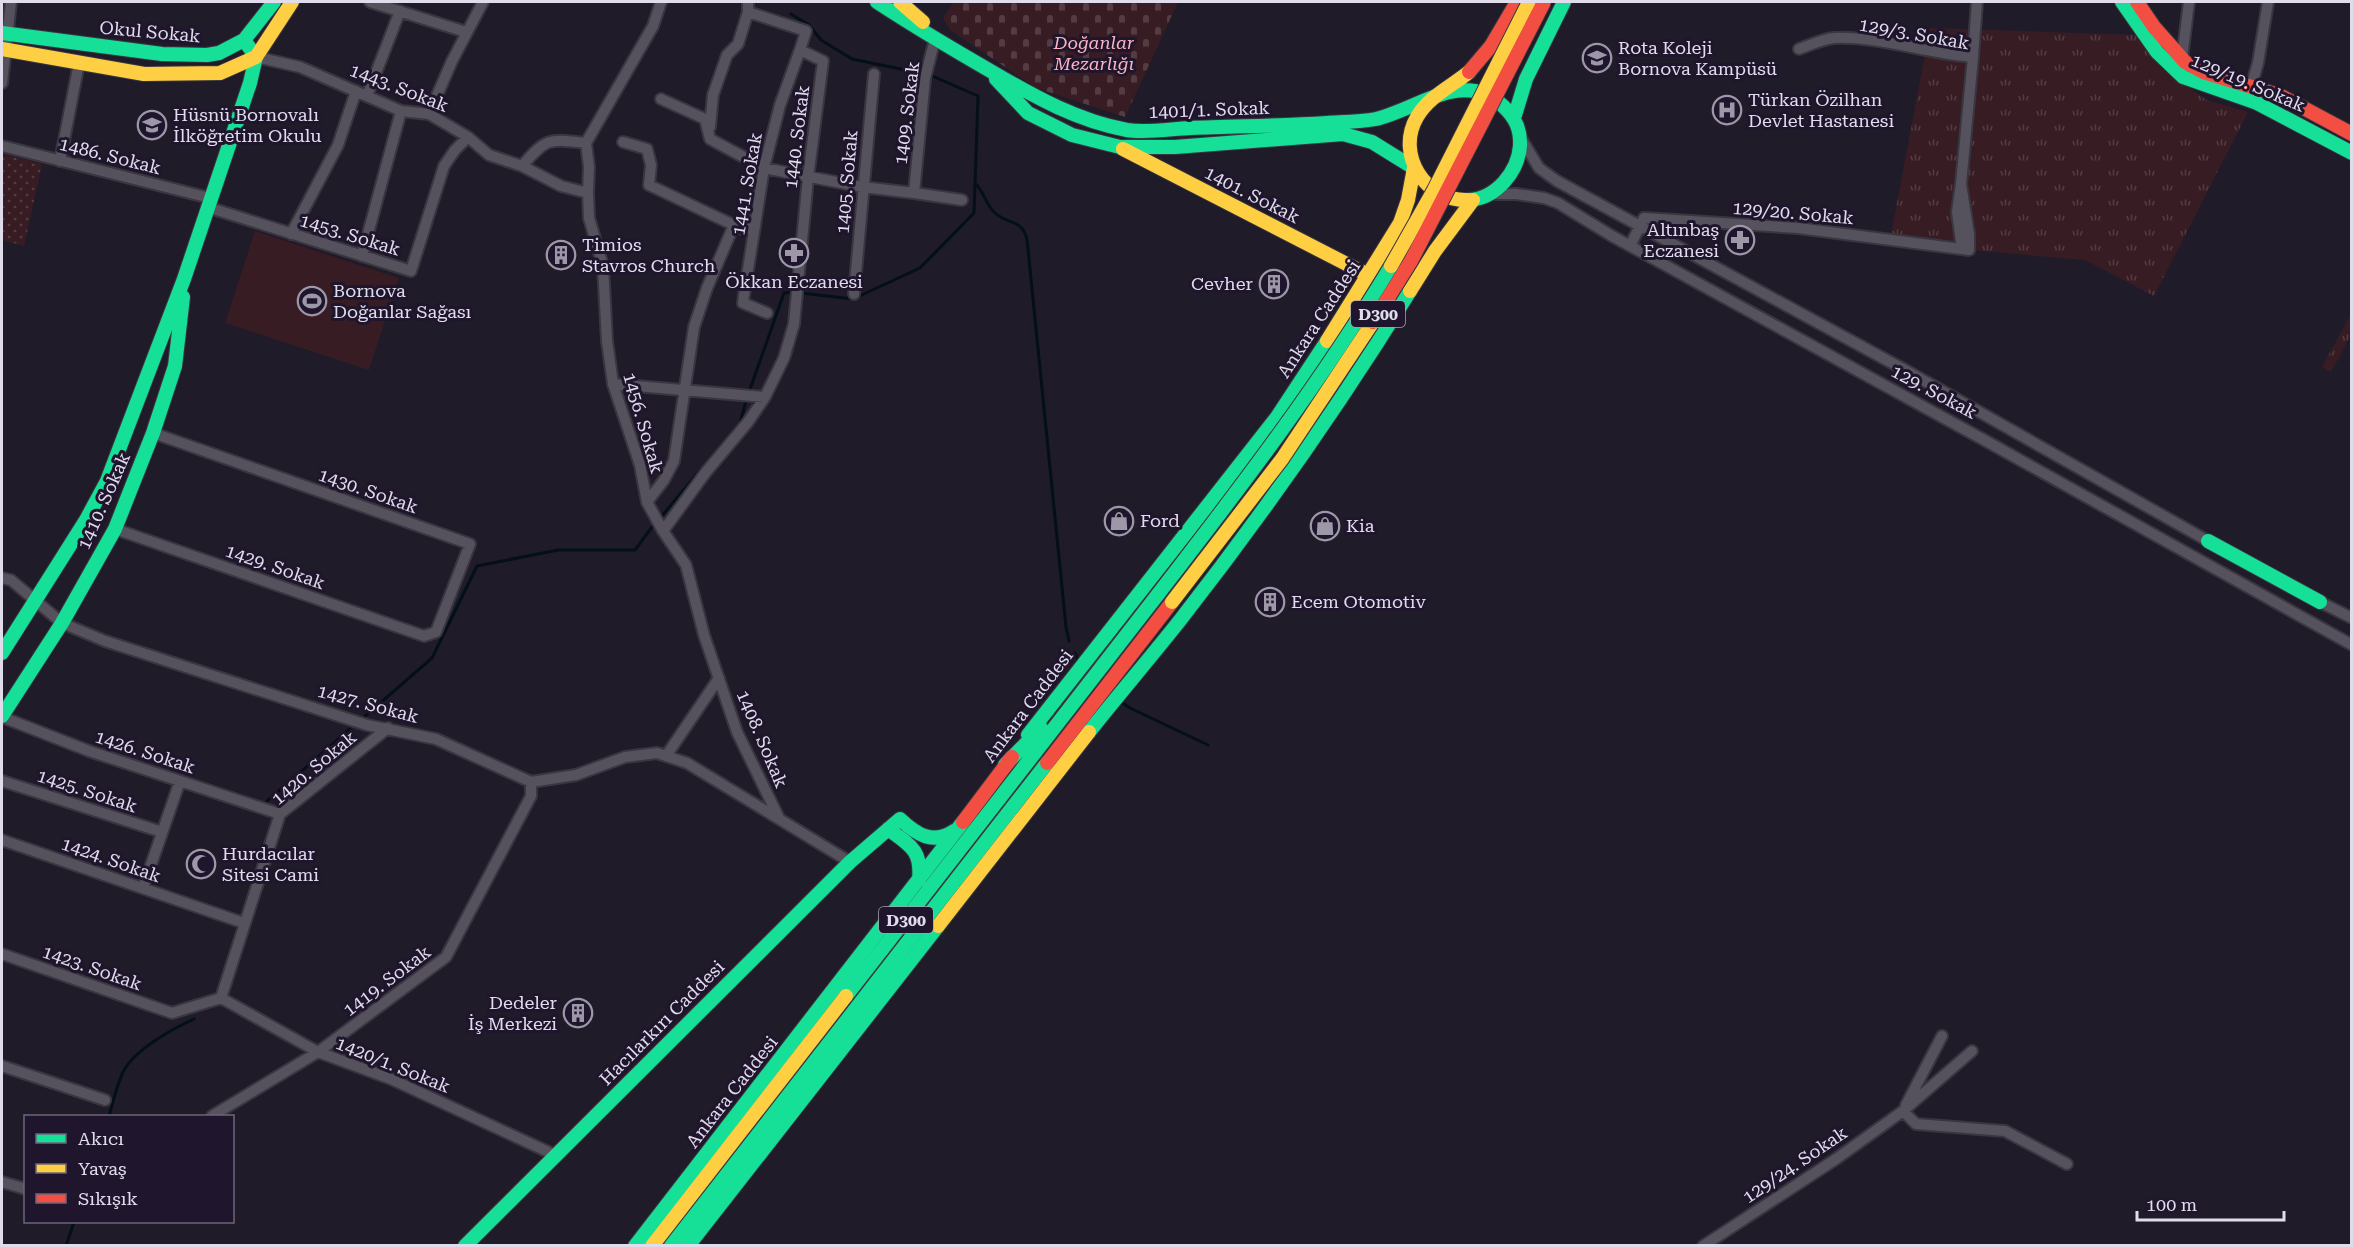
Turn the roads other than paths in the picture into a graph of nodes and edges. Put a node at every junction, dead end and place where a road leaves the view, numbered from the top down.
1 (274, 2) edge
2 (292, 2) edge
3 (370, 2) edge
4 (483, 2) edge
5 (661, 2) edge
6 (877, 2) edge
7 (900, 2) edge
8 (1516, 2) edge
9 (1529, 2) edge
10 (1544, 2) edge
11 (1564, 2) edge
12 (1977, 2) edge
13 (2122, 2) edge
14 (2137, 2) edge
15 (2189, 2) edge
16 (2268, 2) edge
17 (8, 7) edge
18 (748, 7) edge
19 (400, 11) junction
20 (466, 32) junction
21 (4, 33) edge
22 (935, 39) junction
23 (244, 40) junction
24 (4, 49) edge
25 (1799, 49) dead end
26 (800, 50) junction
27 (256, 57) junction
28 (1973, 57) junction
29 (2182, 58) junction
30 (79, 63) junction
31 (986, 68) junction
32 (874, 74) dead end
33 (2, 83) edge
34 (2251, 87) junction
35 (356, 91) junction
36 (1443, 94) junction
37 (367, 96) junction
38 (662, 99) dead end
39 (401, 111) junction
40 (429, 114) junction
41 (1515, 115) junction
42 (2352, 134) edge
43 (1520, 135) junction
44 (468, 137) junction
45 (710, 139) junction
46 (623, 142) dead end
47 (586, 143) junction
48 (2, 146) edge
49 (1119, 147) junction
50 (2352, 153) edge
51 (60, 161) junction
52 (522, 166) junction
53 (764, 168) junction
54 (1414, 168) junction
55 (808, 178) junction
56 (862, 187) junction
57 (588, 193) junction
58 (914, 193) junction
59 (1492, 194) junction
60 (962, 200) dead end
61 (1473, 200) junction
62 (208, 203) junction
63 (734, 225) junction
64 (755, 227) junction
65 (1639, 227) junction
66 (291, 234) junction
67 (1630, 246) junction
68 (1966, 250) joint
69 (362, 255) junction
70 (1368, 276) junction
71 (184, 279) junction
72 (854, 294) dead end
73 (767, 313) dead end
74 (613, 384) junction
75 (686, 390) junction
76 (765, 398) junction
77 (153, 433) junction
78 (647, 502) junction
79 (115, 529) junction
80 (663, 531) junction
81 (2208, 541) joint
82 (2, 578) edge
83 (37, 600) junction
84 (2320, 602) joint
85 (2352, 618) edge
86 (62, 623) junction
87 (424, 636) joint
88 (2352, 645) edge
89 (2, 653) edge
90 (1112, 655) junction
91 (1142, 664) junction
92 (719, 678) junction
93 (2, 717) edge
94 (388, 728) junction
95 (1072, 732) junction
96 (666, 756) junction
97 (1005, 765) junction
98 (180, 781) junction
99 (2, 782) edge
100 (531, 782) junction
101 (280, 814) junction
102 (779, 818) junction
103 (961, 825) junction
104 (888, 829) junction
105 (162, 832) junction
106 (2, 840) edge
107 (850, 862) junction
108 (919, 881) junction
109 (143, 888) junction
110 (244, 923) junction
111 (2, 954) edge
112 (221, 998) junction
113 (1942, 1036) dead end
114 (1972, 1051) dead end
115 (318, 1053) junction
116 (2, 1066) edge
117 (800, 1080) junction
118 (105, 1101) dead end
119 (1903, 1111) junction
120 (214, 1115) edge
121 (555, 1155) junction
122 (2067, 1164) dead end
123 (2, 1182) edge
124 (24, 1188) edge
125 (715, 1211) junction
126 (465, 1245) edge
127 (635, 1245) edge
128 (652, 1245) edge
129 (671, 1245) edge
130 (688, 1245) edge
131 (1703, 1245) edge

1 - 23 main road, Okul Sokak
2 - 27 main road
3 - 19 street
4 - 20 street
5 - 47 street
6 - 22 main road, 1401/1. Sokak
7 - 22 main road
8 - 36 main road, Ankara Caddesi
9 - 90 main road, Ankara Caddesi / D300, bridge
10 - 95 main road, D300, bridge
11 - 41 main road
12 - 28 street
13 - 50 main road, 129/19. Sokak
14 - 29 main road, 129/19. Sokak
15 - 29 street
16 - 34 street
17 - 21 street
18 - 26 street
18 - 45 street
19 - 20 street
19 - 37 street
20 - 40 street
21 - 23 main road, Okul Sokak
21 - 24 street
22 - 31 main road, 1401/1. Sokak
22 - 58 street, 1409. Sokak
23 - 27 main road
24 - 30 main road, Okul Sokak
24 - 33 street
25 - 28 street, 129/3. Sokak
26 - 53 street, 1441. Sokak
26 - 55 street, 1440. Sokak
27 - 30 main road, Okul Sokak
27 - 35 street, 1443. Sokak
27 - 62 main road, 1410. Sokak
28 - 68 street, 129/3. Sokak
29 - 34 main road, 129/19. Sokak
30 - 51 street
31 - 36 main road, 1401/1. Sokak
31 - 49 main road, 1401/1. Sokak
32 - 56 street, 1405. Sokak
34 - 42 main road, 129/19. Sokak
35 - 37 street, 1443. Sokak
35 - 66 street
36 - 41 main road
36 - 54 main road, Ankara Caddesi
37 - 39 street, 1443. Sokak
38 - 45 street
39 - 40 street, 1443. Sokak
39 - 69 street
40 - 44 street, 1443. Sokak
41 - 43 main road
43 - 59 main road
43 - 65 street, 129. Sokak
44 - 52 street, 1443. Sokak
44 - 69 street, 1453. Sokak
45 - 53 street, 1409. Sokak
46 - 63 street
47 - 52 street
47 - 57 street, 1456. Sokak
48 - 51 street, 1486. Sokak
49 - 54 main road, 1401/1. Sokak
49 - 70 main road, 1401. Sokak
51 - 62 street, 1486. Sokak
52 - 57 street, 1443. Sokak
53 - 55 street, 1409. Sokak
53 - 64 street, 1441. Sokak
54 - 61 main road
54 - 70 main road, Ankara Caddesi
55 - 56 street, 1409. Sokak
55 - 76 street, 1440. Sokak
56 - 58 street, 1409. Sokak
56 - 72 street, 1405. Sokak
57 - 74 street, 1456. Sokak
58 - 60 street, 1409. Sokak
59 - 61 main road
59 - 67 street, 129. Sokak
61 - 91 main road
62 - 66 street, 1453. Sokak
62 - 71 main road, 1410. Sokak
63 - 64 street
63 - 75 street
64 - 73 street, 1441. Sokak
65 - 67 street
65 - 68 street, 129/20. Sokak
65 - 81 street, 129. Sokak
66 - 69 street, 1453. Sokak
67 - 88 street, 129. Sokak
70 - 97 main road, Ankara Caddesi
71 - 77 main road, 1410. Sokak
71 - 83 main road, 1410. Sokak
74 - 75 street
74 - 78 street, 1456. Sokak
75 - 76 street
75 - 78 street
76 - 80 street, 1440. Sokak
77 - 79 main road, 1410. Sokak
77 - 87 street, 1430. Sokak
78 - 80 street, 1456. Sokak
79 - 86 main road, 1410. Sokak
79 - 87 street, 1429. Sokak
80 - 92 street, 1456. Sokak
81 - 84 main road, 129. Sokak
82 - 83 street
83 - 86 street
83 - 89 main road, 1410. Sokak
84 - 85 street, 129. Sokak
86 - 93 main road, 1410. Sokak
86 - 94 street, 1427. Sokak
90 - 97 main road
90 - 128 main road, Ankara Caddesi / D300
91 - 95 main road
91 - 125 main road
92 - 96 street, 1408. Sokak
92 - 102 street, 1408. Sokak
93 - 98 street, 1426. Sokak
94 - 100 street, 1427. Sokak
94 - 101 street, 1420. Sokak
95 - 117 main road, D300
96 - 100 street
96 - 102 street, 1408. Sokak
97 - 103 main road, Ankara Caddesi
98 - 101 street, 1426. Sokak
98 - 105 street
99 - 105 street, 1425. Sokak
100 - 115 street, 1419. Sokak
101 - 110 street, 1420. Sokak
102 - 107 street, 1408. Sokak
103 - 104 main road, Hacılarkırı Caddesi
103 - 108 main road, Ankara Caddesi
104 - 107 main road, Hacılarkırı Caddesi
104 - 108 main road
105 - 109 street
106 - 109 street, 1424. Sokak
107 - 121 main road, Hacılarkırı Caddesi
108 - 127 main road, Ankara Caddesi
109 - 110 street, 1424. Sokak
110 - 112 street, 1420. Sokak
111 - 112 street, 1423. Sokak
112 - 115 street, 1420/1. Sokak
113 - 119 street, 129/24. Sokak
114 - 119 street, 129/24. Sokak
115 - 120 street, 1419. Sokak
115 - 121 street, 1420/1. Sokak
116 - 118 street
117 - 125 main road
117 - 129 main road, D300
119 - 122 street
119 - 131 street, 129/24. Sokak
121 - 126 main road, Hacılarkırı Caddesi
123 - 124 street
125 - 130 main road

